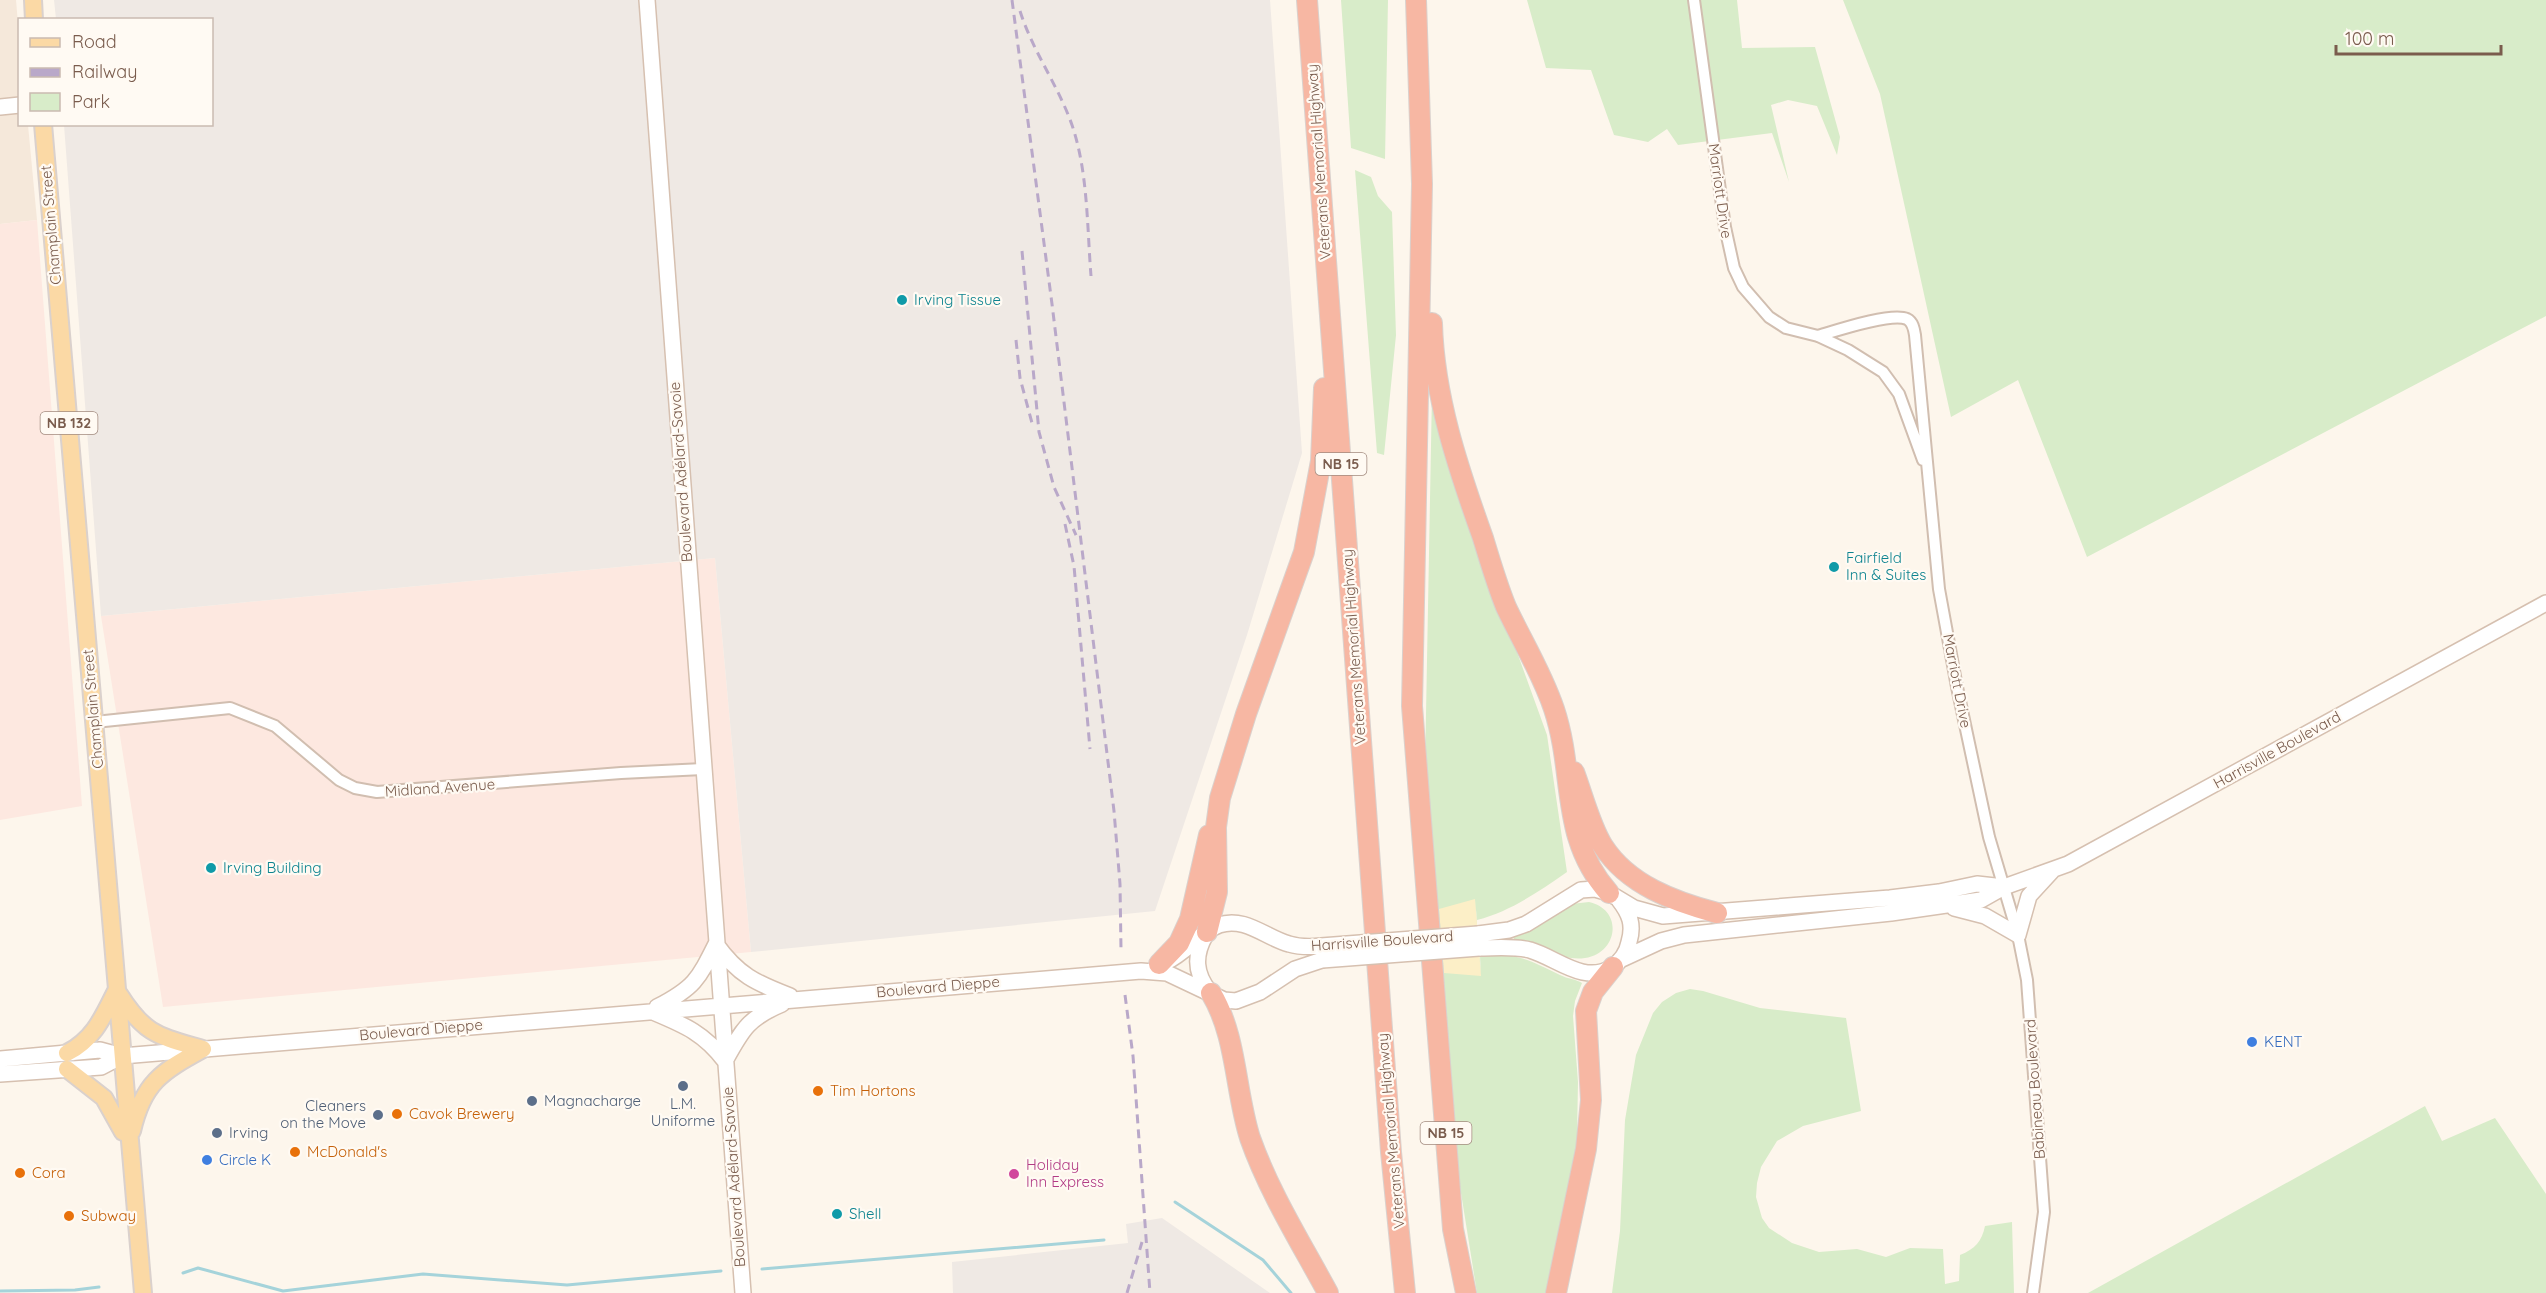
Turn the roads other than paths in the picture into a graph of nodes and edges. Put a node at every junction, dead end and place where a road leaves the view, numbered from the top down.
1 (33, 0) edge
2 (646, 0) edge
3 (1307, 0) edge
4 (1416, 0) edge
5 (1694, 0) edge
6 (34, 18) edge
7 (18, 105) edge
8 (0, 107) edge
9 (43, 126) edge
10 (1319, 161) junction
11 (1422, 184) junction
12 (1818, 336) junction
13 (1928, 471) junction
14 (2546, 603) edge
15 (95, 722) junction
16 (1562, 741) junction
17 (703, 769) junction
18 (1220, 798) junction
19 (2054, 869) junction
20 (2004, 887) junction
21 (1614, 896) junction
22 (1942, 907) junction
23 (1718, 913) junction
24 (1207, 932) junction
25 (2018, 935) junction
26 (1479, 941) junction
27 (716, 944) junction
28 (1322, 953) junction
29 (1617, 963) junction
30 (1150, 967) junction
31 (117, 990) junction
32 (1211, 993) junction
33 (795, 999) junction
34 (728, 1004) junction
35 (650, 1011) junction
36 (203, 1049) junction
37 (122, 1056) junction
38 (0, 1059) edge
39 (725, 1060) junction
40 (67, 1061) junction
41 (0, 1074) edge
42 (128, 1144) junction
43 (143, 1293) edge
44 (743, 1293) edge
45 (1328, 1293) edge
46 (1406, 1293) edge
47 (1466, 1293) edge
48 (1556, 1293) edge
49 (2033, 1293) edge

1 - 6 main road
2 - 17 main road, Boulevard Adélard-Savoie
3 - 10 highway, Veterans Memorial Highway / NB 15
4 - 11 highway, NB 15
5 - 12 street, Marriott Drive
7 - 8 main road
9 - 15 main road, Champlain Street / NB 132
10 - 18 highway
10 - 46 highway, Veterans Memorial Highway / NB 15
11 - 16 highway
11 - 47 highway, NB 15
12 - 13 street, Marriott Drive
12 - 13 street, Marriott Drive
13 - 20 street, Marriott Drive
14 - 19 main road, Harrisville Boulevard
15 - 17 street, Midland Avenue
15 - 31 main road, Champlain Street / NB 132
16 - 21 highway
16 - 23 highway
17 - 27 main road, Boulevard Adélard-Savoie
18 - 24 highway
18 - 30 highway
19 - 20 main road, Harrisville Boulevard
19 - 25 main road
20 - 22 main road, Harrisville Boulevard
20 - 23 main road, Harrisville Boulevard
20 - 25 street, Babineau Boulevard
21 - 23 main road, Harrisville Boulevard
21 - 26 main road, Harrisville Boulevard
21 - 29 main road
22 - 25 main road
22 - 29 main road, Harrisville Boulevard
24 - 28 main road, Harrisville Boulevard
24 - 30 main road
24 - 32 main road
25 - 49 street, Babineau Boulevard
26 - 28 main road, Harrisville Boulevard, bridge
26 - 29 main road, Harrisville Boulevard
27 - 33 main road
27 - 34 main road, Boulevard Adélard-Savoie
27 - 35 main road
28 - 32 main road, Harrisville Boulevard
29 - 48 highway
30 - 32 main road, Harrisville Boulevard
30 - 33 main road, Boulevard Dieppe
31 - 36 main road
31 - 37 main road, Champlain Street / NB 132
31 - 40 main road
32 - 45 highway
33 - 34 main road, Boulevard Dieppe
33 - 39 main road
34 - 35 main road, Boulevard Dieppe
34 - 39 main road, Boulevard Adélard-Savoie
35 - 36 main road, Boulevard Dieppe
35 - 39 main road
36 - 37 main road, Boulevard Dieppe
36 - 42 main road
37 - 40 main road, Boulevard Dieppe
37 - 42 main road, Champlain Street / NB 132
38 - 40 main road, Boulevard Dieppe
39 - 44 main road, Boulevard Adélard-Savoie
40 - 41 main road, Boulevard Dieppe
40 - 42 main road
42 - 43 main road, Champlain Street / NB 132

